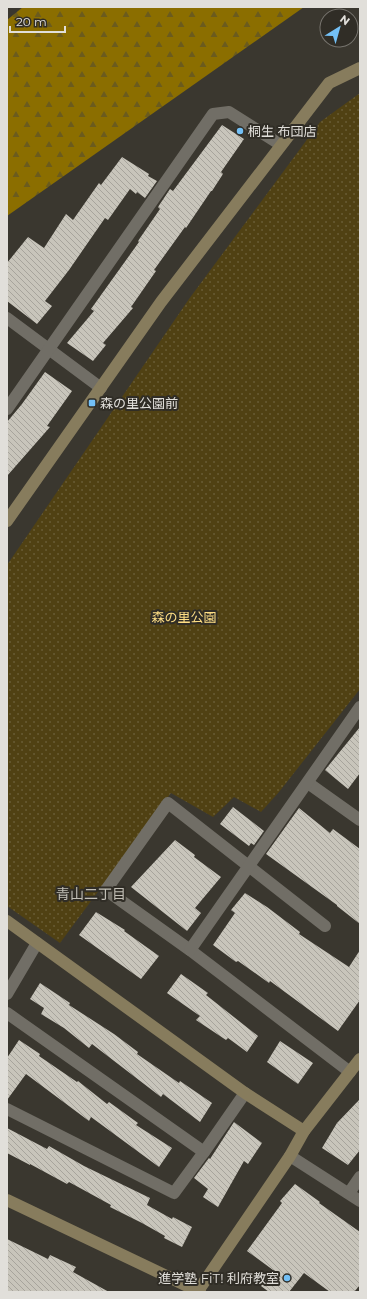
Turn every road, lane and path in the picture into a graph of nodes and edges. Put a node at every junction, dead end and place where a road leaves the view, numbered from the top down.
1 (360, 68) edge
2 (281, 145) junction
3 (7, 318) edge
4 (48, 349) junction
5 (101, 388) junction
6 (7, 409) edge
7 (7, 521) edge
8 (360, 707) edge
9 (308, 783) junction
10 (360, 820) edge
11 (249, 866) junction
12 (7, 921) edge
13 (325, 926) dead end
14 (37, 943) junction
15 (190, 950) junction
16 (7, 994) edge
17 (7, 1013) edge
18 (360, 1059) edge
19 (350, 1072) junction
20 (245, 1093) junction
21 (7, 1109) edge
22 (304, 1131) junction
23 (204, 1152) junction
24 (290, 1156) junction
25 (360, 1177) edge
26 (349, 1193) junction
27 (7, 1200) edge
28 (360, 1201) edge
29 (199, 1292) edge

1 - 2 street
2 - 4 street
2 - 5 street
3 - 4 street
4 - 5 street
4 - 6 street
5 - 7 street
8 - 9 street
9 - 10 street
9 - 11 street
11 - 13 street
11 - 15 street
11 - 15 street
12 - 14 street
14 - 16 street
14 - 20 street
15 - 19 street
17 - 23 street
18 - 19 street
19 - 22 street
20 - 22 street
20 - 23 street
21 - 23 street
22 - 24 street
24 - 26 street
24 - 29 street
25 - 26 street
26 - 28 street
27 - 29 street

